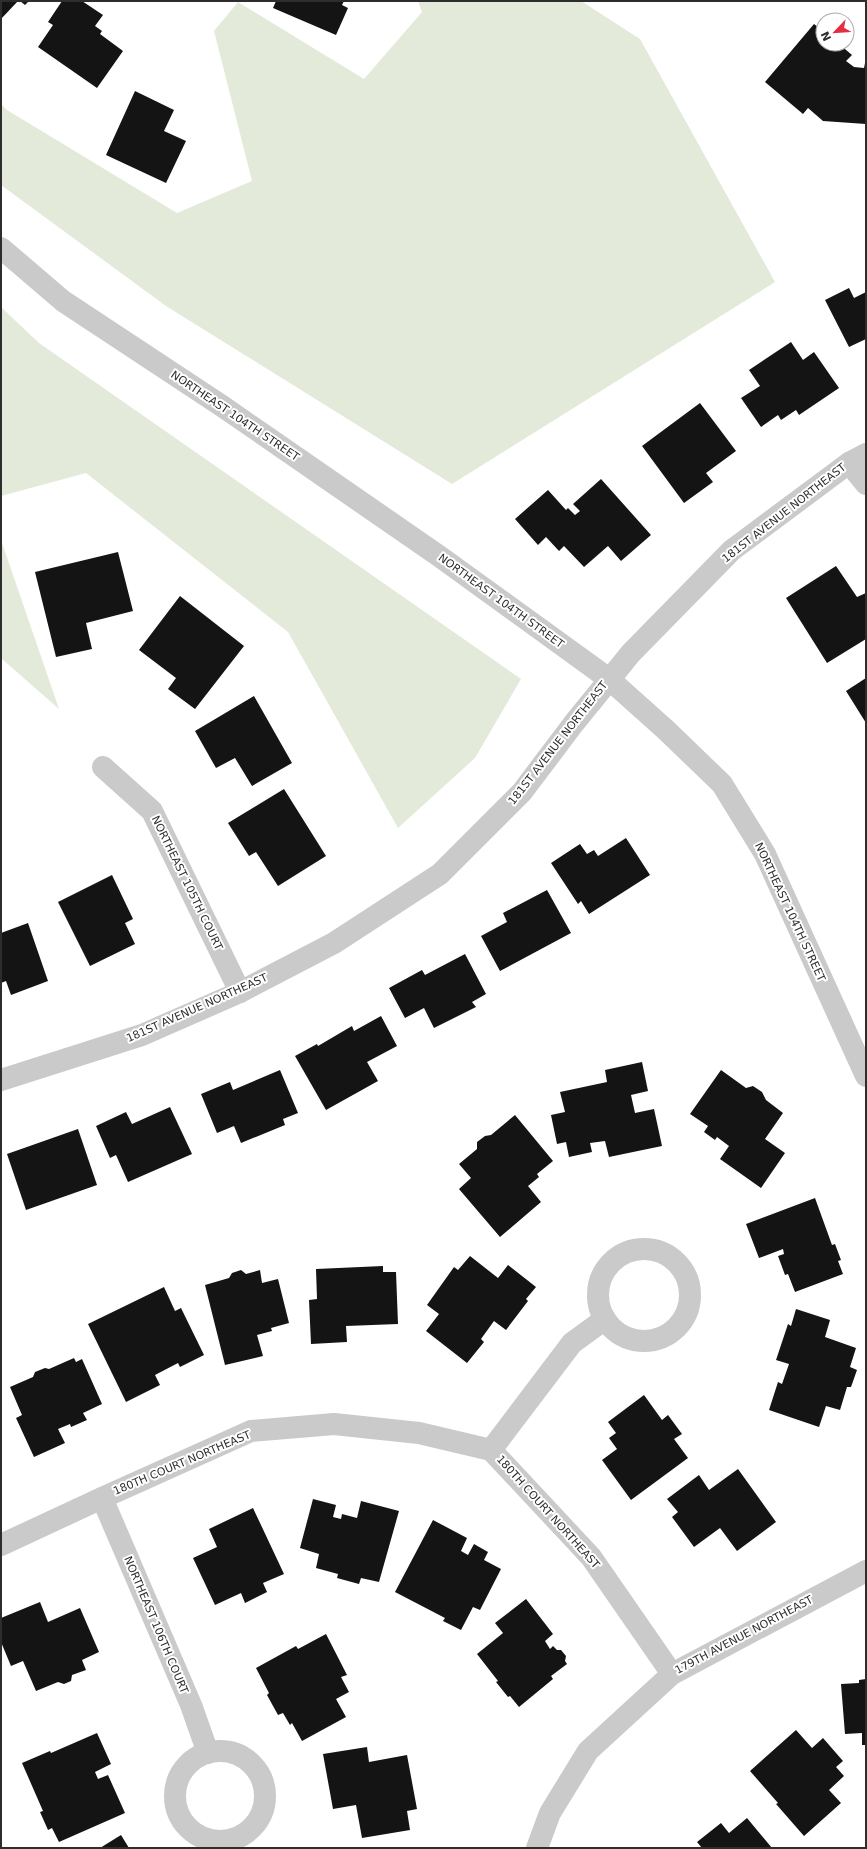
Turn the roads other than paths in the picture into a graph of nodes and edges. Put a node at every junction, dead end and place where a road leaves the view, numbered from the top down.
1 (1, 248) edge
2 (857, 458) edge
3 (866, 484) edge
4 (609, 679) junction
5 (103, 766) dead end
6 (240, 992) junction
7 (866, 1076) edge
8 (1, 1080) edge
9 (605, 1319) junction
10 (491, 1450) junction
11 (102, 1498) junction
12 (1, 1545) edge
13 (866, 1571) edge
14 (672, 1674) junction
15 (208, 1753) junction
16 (537, 1848) edge

1 - 4 street, NORTHEAST 104TH STREET
2 - 3 street
2 - 4 street, 181ST AVENUE NORTHEAST
4 - 6 street, 181ST AVENUE NORTHEAST
4 - 7 street, NORTHEAST 104TH STREET
5 - 6 street, NORTHEAST 105TH COURT
6 - 8 street, 181ST AVENUE NORTHEAST
9 - 9 street
9 - 10 street, 180TH COURT NORTHEAST
10 - 11 street, 180TH COURT NORTHEAST
10 - 14 street, 180TH COURT NORTHEAST
11 - 12 street, 180TH COURT NORTHEAST
11 - 15 street, NORTHEAST 106TH COURT
13 - 14 street, 179TH AVENUE NORTHEAST
14 - 16 street, 179TH AVENUE NORTHEAST
15 - 15 street

